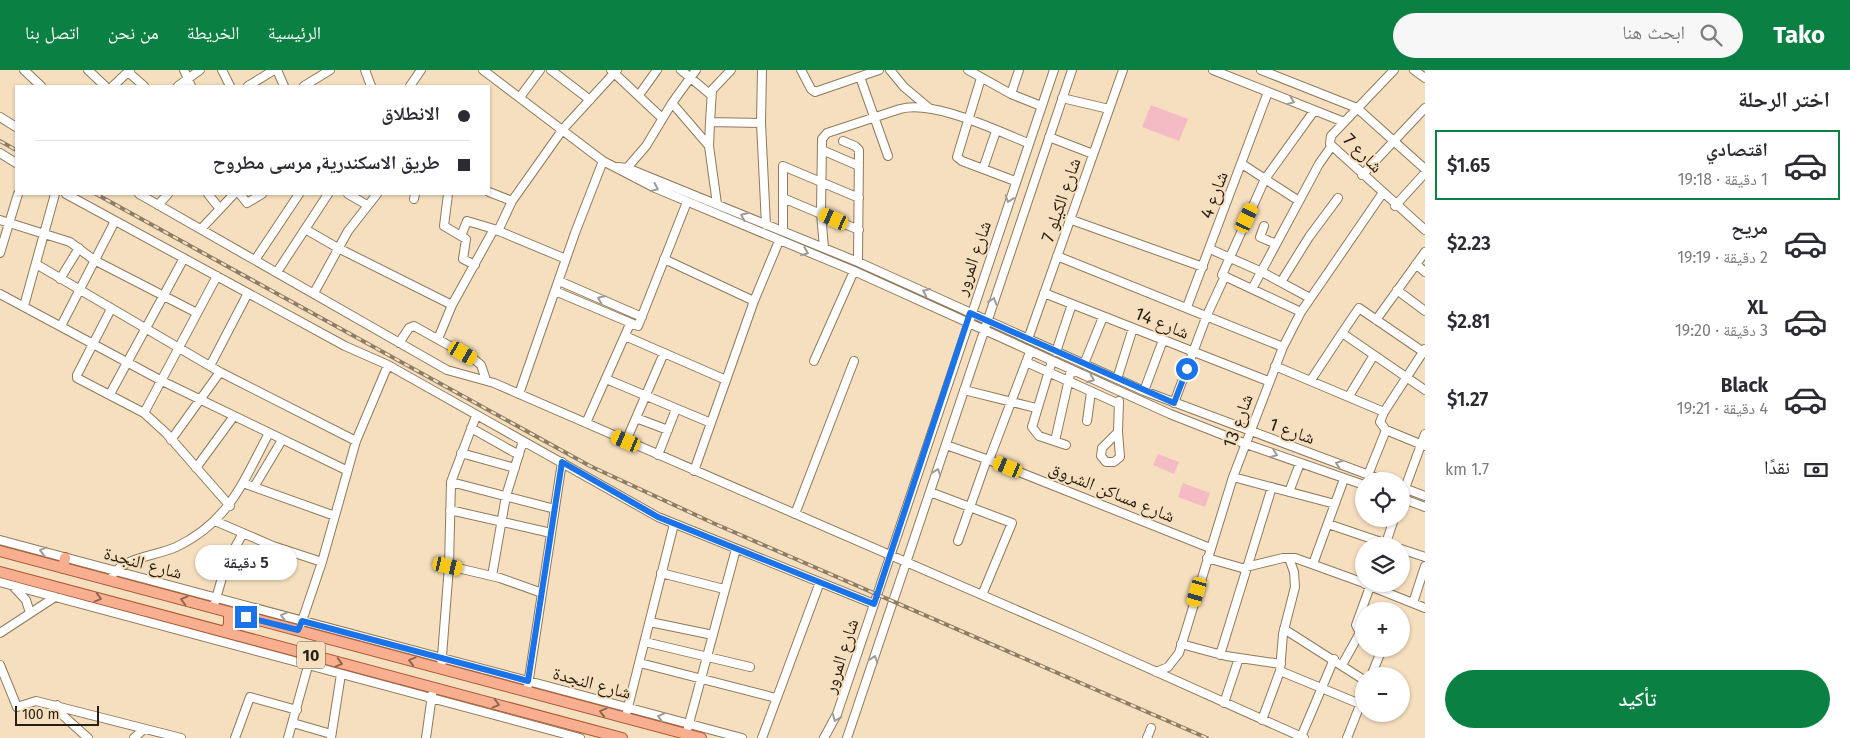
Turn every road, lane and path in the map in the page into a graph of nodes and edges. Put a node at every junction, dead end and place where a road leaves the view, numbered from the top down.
1 (24, 70) edge
2 (88, 70) edge
3 (200, 70) edge
4 (222, 70) edge
5 (276, 70) edge
6 (330, 70) edge
7 (365, 70) edge
8 (420, 70) edge
9 (483, 70) edge
10 (540, 70) edge
11 (551, 70) edge
12 (658, 70) edge
13 (681, 70) edge
14 (696, 70) edge
15 (731, 70) edge
16 (762, 70) edge
17 (801, 70) edge
18 (879, 70) edge
19 (890, 70) edge
20 (968, 70) edge
21 (1019, 70) edge
22 (1054, 70) edge
23 (1072, 70) edge
24 (1123, 70) edge
25 (1213, 70) edge
26 (1261, 70) edge
27 (1394, 70) edge
28 (1414, 70) edge
29 (129, 71) edge
30 (614, 71) edge
31 (320, 73) edge
32 (186, 74) edge
33 (860, 77) junction
34 (690, 78) junction
35 (981, 78) junction
36 (1425, 78) edge
37 (41, 85) edge
38 (104, 85) edge
39 (114, 85) edge
40 (143, 85) edge
41 (179, 85) edge
42 (230, 85) edge
43 (250, 85) edge
44 (284, 85) edge
45 (305, 85) edge
46 (368, 85) edge
47 (411, 85) edge
48 (1268, 92) junction
49 (1011, 94) junction
50 (639, 95) junction
51 (711, 95) junction
52 (1045, 96) junction
53 (520, 97) junction
54 (590, 100) junction
55 (1062, 100) junction
56 (672, 103) junction
57 (1041, 106) junction
58 (929, 108) junction
59 (1357, 108) junction
60 (1425, 108) edge
61 (1109, 109) junction
62 (1314, 111) junction
63 (0, 117) edge
64 (874, 117) junction
65 (662, 118) junction
66 (967, 120) junction
67 (710, 122) junction
68 (1344, 122) junction
69 (761, 123) junction
70 (15, 125) edge
71 (563, 129) junction
72 (996, 131) junction
73 (1049, 137) junction
74 (843, 141) dead end
75 (1394, 141) junction
76 (1028, 143) junction
77 (708, 146) junction
78 (1331, 147) junction
79 (822, 150) junction
80 (0, 153) edge
81 (1093, 154) junction
82 (888, 156) dead end
83 (15, 162) edge
84 (603, 162) junction
85 (1242, 164) junction
86 (611, 166) junction
87 (859, 166) junction
88 (627, 168) junction
89 (983, 169) junction
90 (1425, 171) edge
91 (1362, 175) junction
92 (1265, 179) junction
93 (1015, 181) junction
94 (821, 182) junction
95 (490, 192) edge
96 (1382, 194) junction
97 (18, 195) edge
98 (55, 195) edge
99 (68, 195) edge
100 (141, 195) edge
101 (167, 195) edge
102 (209, 195) edge
103 (233, 195) edge
104 (241, 195) edge
105 (260, 195) edge
106 (298, 195) edge
107 (327, 195) edge
108 (350, 195) edge
109 (376, 195) edge
110 (448, 195) edge
111 (783, 198) junction
112 (859, 198) junction
113 (1338, 198) dead end
114 (512, 201) junction
115 (1299, 201) junction
116 (687, 202) junction
117 (717, 204) junction
118 (158, 205) junction
119 (367, 205) junction
120 (1396, 206) junction
121 (220, 208) junction
122 (821, 213) junction
123 (1070, 219) junction
124 (0, 220) edge
125 (116, 221) junction
126 (9, 222) junction
127 (766, 225) junction
128 (1264, 226) dead end
129 (201, 229) junction
130 (305, 229) junction
131 (496, 230) junction
132 (859, 230) junction
133 (1425, 230) edge
134 (44, 232) junction
135 (783, 232) junction
136 (461, 236) junction
137 (780, 241) junction
138 (1276, 244) junction
139 (79, 248) junction
140 (338, 248) junction
141 (824, 248) junction
142 (1210, 249) junction
143 (1425, 252) edge
144 (0, 253) edge
145 (1057, 256) junction
146 (184, 258) junction
147 (1230, 258) junction
148 (566, 259) junction
149 (664, 259) junction
150 (94, 260) junction
151 (255, 260) junction
152 (858, 262) junction
153 (36, 264) junction
154 (1416, 264) junction
155 (475, 265) junction
156 (1203, 267) junction
157 (854, 271) junction
158 (277, 272) junction
159 (1262, 272) junction
160 (1425, 272) edge
161 (217, 276) junction
162 (1225, 276) junction
163 (60, 279) junction
164 (559, 281) junction
165 (1281, 282) junction
166 (1252, 289) junction
167 (1397, 290) junction
168 (78, 291) junction
169 (556, 291) junction
170 (248, 292) junction
171 (314, 293) junction
172 (1044, 293) junction
173 (0, 294) edge
174 (163, 294) junction
175 (1310, 298) junction
176 (754, 301) junction
177 (1072, 304) junction
178 (452, 305) junction
179 (24, 306) junction
180 (1187, 307) junction
181 (111, 309) junction
182 (1301, 312) junction
183 (1425, 312) edge
184 (197, 313) junction
185 (970, 313) junction
186 (1206, 315) junction
187 (1103, 316) junction
188 (642, 317) junction
189 (986, 320) junction
190 (1376, 320) junction
191 (967, 323) junction
192 (630, 324) junction
193 (61, 326) junction
194 (1133, 328) junction
195 (145, 329) junction
196 (983, 331) junction
197 (1342, 334) junction
198 (625, 336) junction
199 (438, 339) junction
200 (1028, 340) junction
201 (1163, 340) junction
202 (399, 343) junction
203 (94, 344) junction
204 (1283, 347) junction
205 (178, 348) junction
206 (1424, 351) edge
207 (1030, 352) junction
208 (1056, 352) junction
209 (1193, 352) junction
210 (664, 353) junction
211 (1374, 355) junction
212 (128, 361) junction
213 (814, 361) dead end
214 (854, 361) dead end
215 (1052, 361) junction
216 (1026, 362) junction
217 (1084, 364) junction
218 (210, 366) junction
219 (388, 366) junction
220 (1274, 366) junction
221 (1071, 370) junction
222 (220, 372) junction
223 (1048, 372) junction
224 (1406, 377) junction
225 (606, 379) junction
226 (1117, 379) junction
227 (486, 380) junction
228 (726, 380) junction
229 (1311, 380) junction
230 (162, 381) junction
231 (1268, 381) junction
232 (1069, 382) junction
233 (964, 390) junction
234 (1425, 390) edge
235 (1144, 391) junction
236 (1091, 392) junction
237 (1119, 392) junction
238 (110, 394) junction
239 (519, 394) junction
240 (646, 396) junction
241 (1349, 396) junction
242 (200, 400) junction
243 (1011, 402) junction
244 (1174, 403) junction
245 (1119, 404) junction
246 (1036, 408) junction
247 (676, 409) junction
248 (1384, 412) junction
249 (144, 414) junction
250 (234, 416) junction
251 (476, 416) junction
252 (636, 418) junction
253 (1086, 421) dead end
254 (711, 423) junction
255 (586, 424) junction
256 (471, 428) junction
257 (668, 430) junction
258 (1386, 430) junction
259 (1118, 432) dead end
260 (1250, 432) junction
261 (269, 434) junction
262 (1425, 434) edge
263 (171, 440) junction
264 (282, 440) junction
265 (356, 441) junction
266 (523, 441) junction
267 (626, 441) junction
268 (1055, 441) junction
269 (1246, 444) junction
270 (946, 445) junction
271 (1066, 445) dead end
272 (1422, 445) edge
273 (461, 453) junction
274 (519, 455) junction
275 (658, 455) junction
276 (988, 460) junction
277 (562, 462) junction
278 (1300, 464) junction
279 (196, 468) junction
280 (515, 468) junction
281 (346, 470) junction
282 (694, 471) junction
283 (1360, 472) edge
284 (1369, 472) edge
285 (1410, 472) edge
286 (1233, 477) junction
287 (1344, 479) junction
288 (451, 482) junction
289 (1355, 482) edge
290 (243, 483) junction
291 (254, 487) junction
292 (1272, 487) junction
293 (1410, 491) edge
294 (930, 492) junction
295 (1289, 492) junction
296 (506, 496) junction
297 (1425, 496) edge
298 (1410, 501) edge
299 (1335, 504) junction
300 (230, 506) junction
301 (970, 507) junction
302 (1425, 507) edge
303 (554, 509) junction
304 (450, 510) junction
305 (795, 514) junction
306 (335, 516) junction
307 (216, 521) junction
308 (501, 522) junction
309 (674, 524) junction
310 (1328, 524) junction
311 (243, 533) junction
312 (551, 533) junction
313 (1365, 537) edge
314 (0, 540) edge
315 (958, 541) dead end
316 (1210, 548) junction
317 (736, 549) junction
318 (0, 551) edge
319 (1410, 552) edge
320 (890, 555) junction
321 (1425, 557) edge
322 (1207, 558) junction
323 (1289, 558) junction
324 (322, 562) junction
325 (906, 562) junction
326 (64, 563) junction
327 (1313, 564) junction
328 (448, 566) junction
329 (1425, 566) edge
330 (1248, 567) junction
331 (116, 571) junction
332 (0, 572) edge
333 (662, 572) junction
334 (492, 576) junction
335 (1355, 579) edge
336 (109, 580) junction
337 (820, 582) junction
338 (4, 584) edge
339 (724, 589) junction
340 (542, 592) junction
341 (1387, 592) edge
342 (982, 595) junction
343 (69, 596) junction
344 (55, 597) junction
345 (215, 603) junction
346 (1413, 603) junction
347 (874, 604) junction
348 (1425, 608) edge
349 (229, 612) junction
350 (30, 613) junction
351 (246, 617) junction
352 (650, 622) junction
353 (300, 625) junction
354 (1284, 629) junction
355 (225, 632) junction
356 (0, 633) edge
357 (713, 635) junction
358 (241, 636) junction
359 (863, 637) junction
360 (645, 642) junction
361 (880, 642) junction
362 (1181, 644) junction
363 (1355, 644) edge
364 (384, 647) junction
365 (298, 652) junction
366 (1220, 655) junction
367 (708, 656) junction
368 (443, 657) junction
369 (1239, 658) junction
370 (1334, 659) junction
371 (296, 662) junction
372 (640, 663) junction
373 (0, 665) edge
374 (1342, 665) junction
375 (308, 666) junction
376 (750, 667) dead end
377 (441, 668) junction
378 (1280, 668) junction
379 (1156, 672) junction
380 (340, 674) junction
381 (1355, 674) edge
382 (702, 679) junction
383 (528, 681) junction
384 (432, 688) junction
385 (1321, 689) junction
386 (526, 692) junction
387 (776, 698) junction
388 (432, 699) junction
389 (1355, 702) edge
390 (1224, 703) junction
391 (57, 705) junction
392 (296, 710) junction
393 (84, 712) junction
394 (627, 713) junction
395 (1355, 717) edge
396 (551, 718) junction
397 (1262, 720) junction
398 (293, 722) junction
399 (74, 726) junction
400 (1151, 728) dead end
401 (144, 729) junction
402 (687, 729) junction
403 (548, 730) junction
404 (331, 736) edge
405 (1303, 737) edge
406 (88, 738) edge
407 (134, 738) edge
408 (181, 738) edge
409 (235, 738) edge
410 (288, 738) edge
411 (426, 738) edge
412 (546, 738) edge
413 (580, 738) edge
414 (622, 738) edge
415 (701, 738) edge
416 (742, 738) edge
417 (762, 738) edge
418 (824, 738) edge
419 (847, 738) edge
420 (1148, 738) edge
421 (1347, 738) edge

1 - 37 street
2 - 38 street
3 - 32 street
4 - 42 street
5 - 43 street
5 - 44 street
6 - 31 street
7 - 46 street
8 - 47 street
9 - 53 street, شارع 1
10 - 53 street
11 - 54 street
12 - 50 street
13 - 34 street
14 - 34 street
15 - 51 street
16 - 69 street
17 - 33 street
18 - 33 street
19 - 58 street
20 - 35 street
21 - 49 street
22 - 52 street, شارع المرور
23 - 55 street, شارع المرور
24 - 61 street, شارع الكيلو 7
25 - 48 street
26 - 59 street
27 - 59 street, شارع 7
28 - 36 street
29 - 39 street
29 - 40 street
30 - 50 street
30 - 54 street
31 - 45 street
32 - 41 street
33 - 64 street
34 - 51 street
34 - 56 street
35 - 49 street
35 - 66 street
48 -> 62 street
48 - 85 street, شارع 4
49 - 57 street
50 - 65 street
51 - 67 street
52 - 55 street
52 - 57 street, شارع المرور
53 - 71 street, شارع 1
54 - 71 street
55 - 61 street
55 - 73 street, شارع المرور
56 - 65 street
56 - 77 street
57 - 76 street, شارع المرور
58 - 64 street
58 - 66 street
59 - 68 street, شارع 7
59 - 75 street
60 - 75 street
61 - 81 street, شارع الكيلو 7
62 - 68 street
62 - 92 street
63 - 70 street
64 - 79 street
64 - 82 street
65 - 88 street
66 - 72 street
66 - 89 street
67 - 69 street
67 - 77 street
68 - 78 street, شارع 7
69 - 127 street
71 - 84 street, شارع 1
71 - 114 street
72 - 76 street
72 - 89 street
73 - 81 street
189 -> 73 street, شارع المرور
74 - 87 street
75 - 90 street
75 - 91 street
76 - 93 street, شارع المرور
77 - 117 street
78 - 91 street, شارع 7
78 - 115 street
79 - 87 street
79 - 94 street
80 - 83 street
81 - 123 street, شارع الكيلو 7
84 - 86 street, شارع 1
84 - 148 street
85 - 92 street
85 - 142 street, شارع 4
86 - 88 street, شارع 1
86 -> 116 street, شارع 1
87 - 112 street
88 - 117 street, شارع 1
89 - 93 street
90 - 120 street
91 - 96 street, شارع 7
92 - 115 street
92 - 147 street
93 -> 185 street, شارع المرور
94 - 111 street
94 - 112 street
94 - 122 street
95 - 114 street
96 - 120 street, شارع 7
96 - 175 street, شارع 13
97 - 126 street
98 - 134 street
99 - 125 street
100 - 118 street
101 - 118 street
102 - 121 street
103 - 121 street
104 - 105 street
106 - 151 street
107 - 130 street
108 - 119 street
109 - 119 street
110 - 136 street
111 - 122 street
111 - 135 street
112 - 132 street
113 - 165 street
114 - 131 street
115 - 138 street
116 - 137 street, شارع 1
116 - 149 street
127 -> 117 street, شارع 1
118 - 129 street
119 - 140 street
120 - 133 street, شارع 7
121 - 129 street
122 - 132 street
122 - 141 street
123 - 145 street, شارع الكيلو 7
123 - 156 street
124 - 126 street
125 - 146 street
125 - 150 street
126 - 134 street
126 - 144 street
127 - 135 street, شارع 1
128 - 138 street
129 - 151 street
130 - 140 street
130 - 158 street
131 - 136 street
131 - 148 street
131 - 155 street
132 - 152 street
134 - 139 street
134 - 153 street
135 - 141 street, شارع 1
136 - 155 street
137 -> 157 street, شارع 1
137 - 176 street
138 - 159 street
139 - 150 street
139 - 163 street
140 - 171 street
140 - 178 street
141 - 152 street, شارع 1
142 - 147 street
142 - 156 street, شارع 4
143 - 154 street
145 - 172 street, شارع الكيلو 7
145 - 180 street
146 - 161 street
146 - 174 street
147 - 159 street
147 - 162 street
148 - 164 street
149 - 176 street
149 - 188 street
150 - 168 street
150 - 174 street
151 - 158 street
185 -> 152 street, شارع 1
153 - 163 street
153 - 179 street
154 - 160 street
154 - 167 street
155 - 178 street
156 - 180 street, شارع 4
157 - 191 street, شارع 1
157 - 213 street
158 - 171 street
159 - 165 street
159 - 166 street
161 - 170 street
161 - 184 street
162 - 166 street
162 - 186 street
163 - 168 street
164 - 169 street
188 -> 164 street
165 - 175 street
166 - 182 street
167 - 183 street
167 - 190 street
168 - 181 street
168 - 193 street
169 - 192 street
169 - 239 street
170 - 218 street
170 - 219 street
171 - 202 street
172 - 177 street, شارع 14
172 - 200 street, شارع الكيلو 7
173 - 179 street
174 - 184 street
174 - 195 street
175 - 182 street, شارع 13
176 - 228 street
177 - 187 street, شارع 14
177 - 208 street
178 - 199 street
179 - 193 street
180 - 186 street
181 - 195 street
181 - 203 street
182 - 204 street, شارع 13
184 - 205 street
185 - 189 street, شارع 1
185 - 191 street, شارع المرور
186 - 204 street
186 - 209 street
187 - 194 street, شارع 14
187 - 217 street
188 - 192 street
189 - 196 street, شارع المرور
189 - 200 street, شارع 1
190 - 197 street
190 - 206 street
191 - 196 street, شارع 1
191 - 320 street, شارع المرور
192 - 198 street
193 - 203 street
194 - 201 street, شارع 14
194 - 226 street
195 - 205 street
195 - 212 street
196 - 207 street, شارع 1
196 - 233 street, شارع المرور
197 - 211 street
197 - 229 street
198 - 210 street
198 - 225 street
199 - 202 street
199 - 227 street
200 - 208 street, شارع 1
201 - 209 street, شارع 14
201 - 235 street
202 - 227 street
203 - 212 street
203 - 238 street
204 - 220 street, شارع 13
205 - 218 street
205 - 230 street
206 - 224 street
207 - 215 street, شارع 1
207 - 216 street
208 - 217 street, شارع 1
209 - 231 street, شارع 14
209 - 244 street
210 - 228 street
210 - 240 street
211 - 224 street
211 - 241 street
212 - 230 street
212 - 238 street
214 - 305 street
215 - 221 street, شارع 1
215 - 223 street
216 - 223 street
216 - 243 street
217 - 226 street, شارع 1
218 - 222 street
219 - 251 street
219 - 265 street
220 - 229 street
220 - 231 street, شارع 13
221 - 232 street
221 -> 237 street, شارع 1
222 - 242 street
222 - 265 street
223 - 232 street
223 - 246 street
224 - 234 street
224 - 248 street
225 - 240 street
225 - 255 street
226 - 235 street, شارع 1
227 - 239 street
228 - 254 street
229 - 241 street
230 - 242 street
230 - 249 street
231 - 260 street, شارع 13
232 - 236 street
232 - 268 street
233 - 243 street
233 - 270 street, شارع المرور
235 - 244 street, شارع 1
236 - 245 street
236 - 253 street
237 - 245 street
237 - 269 street, شارع 1
238 - 249 street
239 - 255 street
240 - 247 street
240 - 252 street
241 - 248 street
242 - 250 street
242 - 263 street
243 - 246 street
243 - 276 street
244 - 260 street, شارع 1
245 - 259 street
246 - 268 street
247 - 254 street
247 - 257 street
248 - 258 street
249 - 263 street
250 - 261 street
250 - 279 street
251 - 256 street
251 - 266 street
252 - 257 street
252 - 267 street
254 - 282 street
255 - 267 street
256 - 273 street
256 - 274 street
257 - 275 street
258 - 272 street
258 - 284 street
260 - 269 street, شارع 13
283 -> 260 street, شارع 1
261 - 264 street
261 - 290 street
262 - 272 street
263 - 279 street
264 - 281 street
264 - 291 street
265 - 281 street
266 - 274 street
266 - 277 street
267 - 275 street
268 - 271 street
269 -> 278 street, شارع 1
269 - 286 street, شارع 13
270 - 276 street, شارع مساكن الشروق
294 -> 270 street, شارع المرور
272 - 285 street
273 - 280 street
273 - 288 street
274 - 280 street
275 - 282 street
276 - 301 street
276 - 316 street, شارع مساكن الشروق
277 - 303 street
277 - 309 street
278 - 287 street, شارع 1
278 - 295 street
279 - 300 street
280 - 296 street
281 - 306 street
282 - 305 street
286 - 292 street
286 - 316 street, شارع 13
287 - 289 street, شارع 1
287 - 299 street
288 - 296 street
288 - 304 street
290 - 291 street
290 - 300 street
291 - 306 street
292 - 295 street
292 - 330 street
293 - 297 street
294 - 301 street
294 - 325 street, شارع المرور
295 - 299 street
296 - 303 street
296 - 308 street
298 - 302 street
299 - 310 street
300 - 307 street
301 - 315 street
301 - 342 street
303 - 312 street
304 - 308 street
304 - 328 street
305 - 320 street
306 - 324 street
307 - 311 street
307 - 331 street
308 - 312 street
308 - 334 street
309 - 317 street
309 - 333 street
310 - 313 street
310 - 327 street
311 - 324 street
311 - 345 street
312 - 340 street
326 -> 314 street, شارع النجدة
316 - 322 street, شارع 13
317 - 337 street
317 - 339 street
318 - 326 main road, 10
319 - 321 street
320 - 325 street
320 - 347 street, شارع المرور
322 - 330 street
322 - 362 street, شارع 13
323 - 327 street
323 - 330 street
323 - 354 street
324 - 353 street
325 - 342 street
325 - 361 street, شارع المرور
326 - 331 street, شارع النجدة
326 - 336 main road, 10
327 - 335 street
328 - 334 street
328 - 368 street
329 - 346 street
330 - 366 street
331 - 336 street
331 - 345 street, شارع النجدة
332 - 343 main road, 10
333 - 339 street
333 - 352 street
334 - 340 street
345 -> 336 main road, 10
337 - 347 street
337 - 387 street
338 - 344 street
338 - 350 street
339 - 357 street
340 - 383 street
341 - 346 street
342 - 379 street
343 - 344 street
343 -> 355 main road, 10
343 - 371 street
344 - 350 street
345 - 349 main road, 10
353 -> 345 street, شارع النجدة
346 - 348 street
347 - 359 street, شارع المرور
349 - 351 main road, 10
349 - 355 main road
350 - 356 street
351 - 353 main road, 10
351 - 358 main road
352 - 357 street
352 - 360 street
353 - 364 main road, 10
354 - 370 street
354 - 378 street
355 - 358 main road, 10
357 - 367 street
358 - 365 main road, 10
359 - 361 street
359 -> 418 street, شارع المرور
360 - 367 street
360 - 372 street
419 -> 361 street, شارع المرور
362 - 366 street
362 - 379 street, شارع 13
363 - 374 street
364 - 368 street, شارع النجدة
377 -> 364 main road, 10
365 - 371 main road
365 -> 384 main road, 10
366 - 369 street
367 - 376 street
367 - 382 street
368 - 377 street
368 - 383 street, شارع النجدة
369 - 378 street
369 - 390 street
370 - 374 street
370 - 385 street
371 - 375 street
372 - 382 street
372 - 394 street
373 - 391 street
374 - 381 street
375 - 380 street
375 - 392 street
377 - 386 main road, 10
378 - 385 street
378 - 397 street
379 - 390 street
380 - 388 street
380 - 404 street
382 - 387 street
382 - 402 street
383 - 386 street
383 - 394 street, شارع النجدة
384 - 388 street
384 -> 396 main road, 10
385 - 389 street
385 - 405 street
394 -> 386 main road, 10
387 - 417 street
388 - 403 street
388 - 411 street
390 - 397 street
391 - 393 street
391 - 399 street
392 - 398 street
392 - 409 street
393 - 399 street
393 - 401 street
402 -> 394 main road, 10
395 - 421 street
396 - 403 street
396 - 414 main road, 10
397 - 405 street
398 - 404 street
398 - 410 street
399 - 406 street
400 - 420 street
401 - 407 street
401 - 408 street
402 - 415 main road, 10
402 - 416 street
403 - 412 street
403 - 413 street

